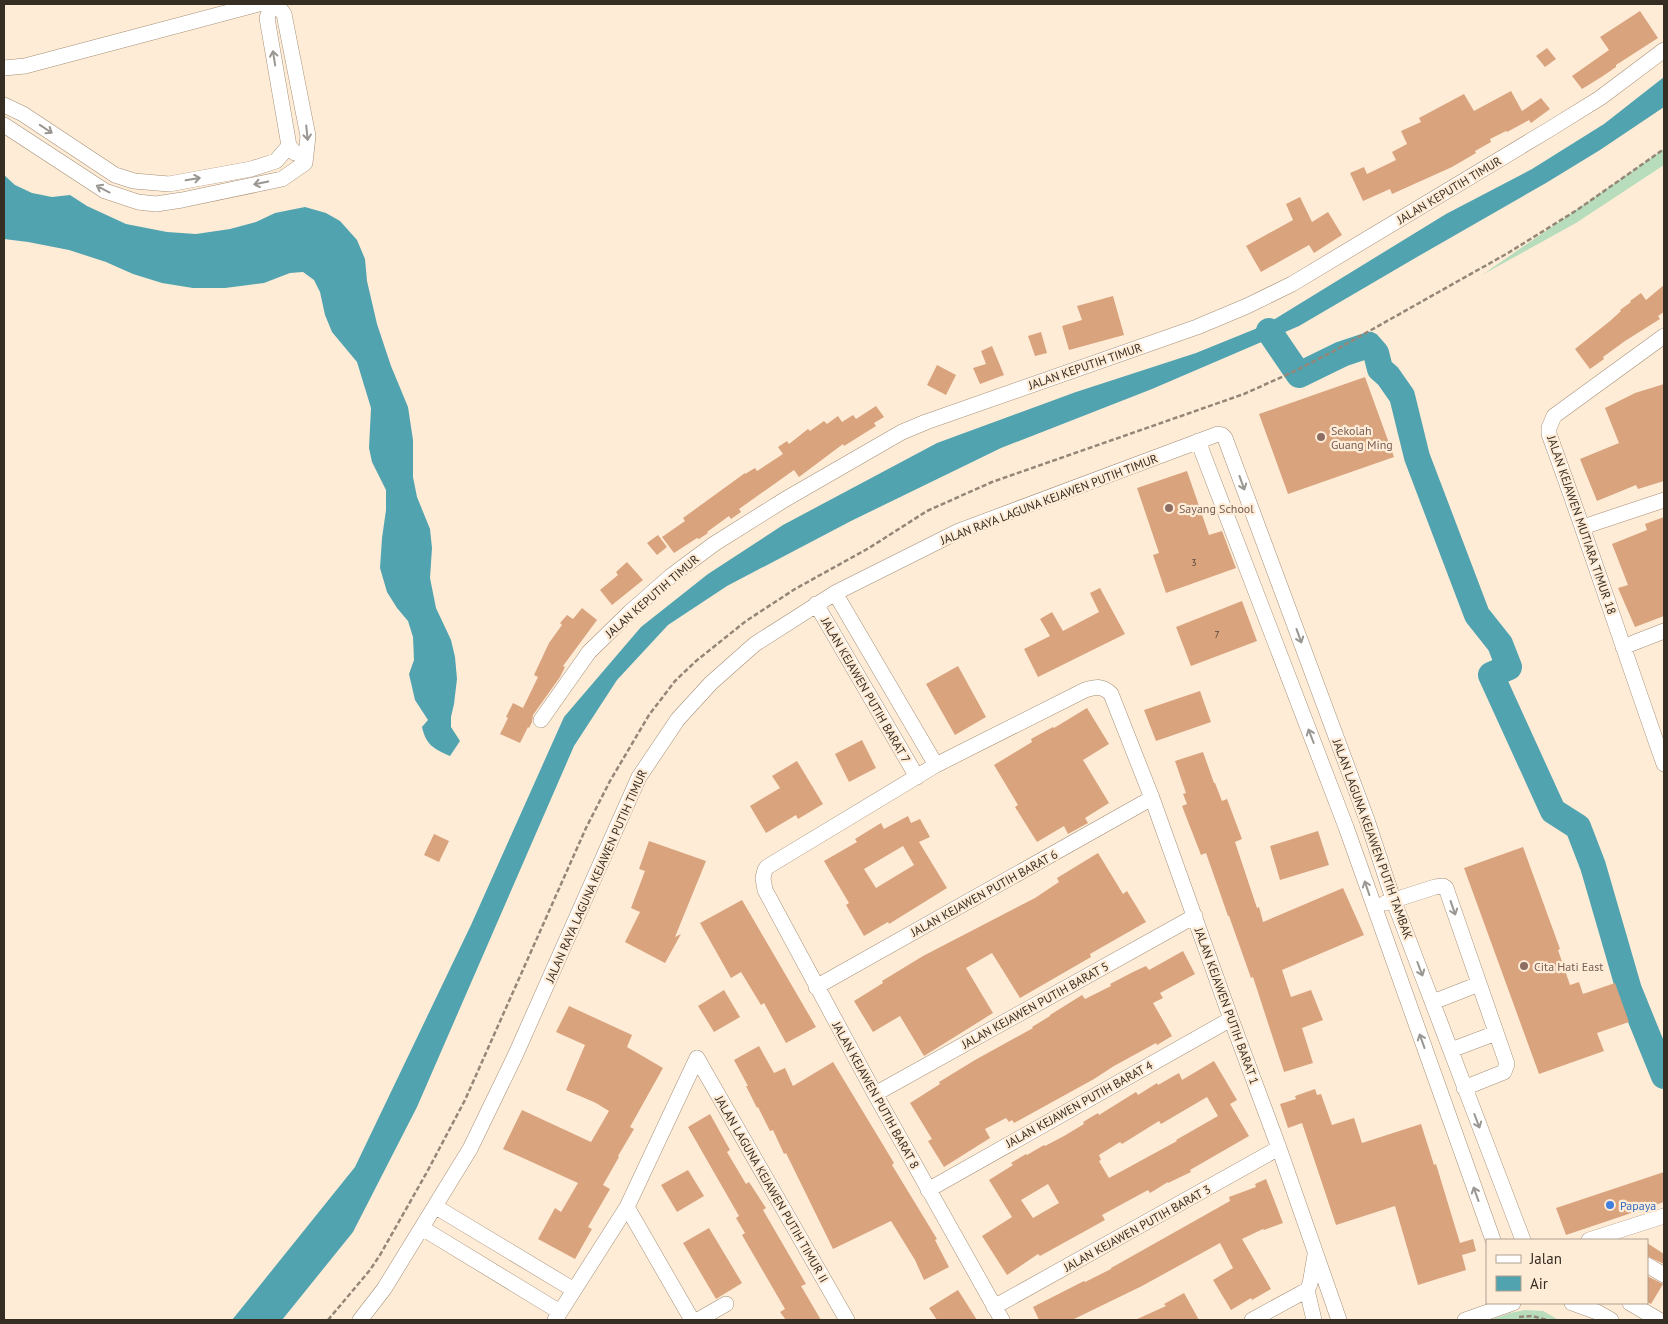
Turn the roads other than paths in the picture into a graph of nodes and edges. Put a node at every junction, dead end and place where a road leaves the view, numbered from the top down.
1 (259, 4) edge
2 (272, 4) edge
3 (276, 4) edge
4 (1664, 50) edge
5 (4, 68) edge
6 (4, 105) edge
7 (23, 114) junction
8 (9, 128) edge
9 (290, 146) junction
10 (304, 163) junction
11 (1664, 336) edge
12 (1225, 438) joint
13 (1198, 441) junction
14 (1664, 500) edge
15 (1583, 527) junction
16 (835, 593) junction
17 (816, 604) junction
18 (1664, 631) edge
19 (1623, 647) junction
20 (889, 685) junction
21 (1111, 694) joint
22 (870, 698) junction
23 (541, 720) dead end
24 (1664, 764) edge
25 (936, 766) junction
26 (917, 777) junction
27 (1152, 798) junction
28 (767, 867) joint
29 (1393, 899) junction
30 (1374, 907) junction
31 (1194, 916) junction
32 (1410, 943) junction
33 (1390, 952) junction
34 (1479, 984) junction
35 (816, 987) junction
36 (1432, 1002) junction
37 (1231, 1019) junction
38 (1496, 1033) junction
39 (1451, 1050) junction
40 (1464, 1088) junction
41 (875, 1094) junction
42 (1280, 1148) junction
43 (928, 1190) junction
44 (436, 1207) junction
45 (627, 1207) junction
46 (1664, 1216) edge
47 (422, 1228) junction
48 (1492, 1239) edge
49 (1523, 1239) edge
50 (1592, 1239) edge
51 (1315, 1251) junction
52 (518, 1256) junction
53 (1648, 1266) edge
54 (1664, 1275) edge
55 (506, 1279) junction
56 (574, 1290) junction
57 (1307, 1290) junction
58 (726, 1304) dead end
59 (1575, 1304) edge
60 (1632, 1304) edge
61 (1498, 1305) edge
62 (994, 1307) junction
63 (558, 1316) edge
64 (360, 1320) edge
65 (692, 1320) edge
66 (698, 1320) edge
67 (847, 1320) edge
68 (1002, 1320) edge
69 (1252, 1320) edge
70 (1314, 1320) edge
71 (1339, 1320) edge
72 (1465, 1320) edge
73 (1611, 1320) edge
74 (1658, 1320) edge

1 - 5 street
9 -> 2 street
3 -> 10 street
4 - 23 street, JALAN KEPUTIH TIMUR
6 - 7 street
7 - 8 street
7 -> 9 street
10 -> 8 street
9 - 10 street
11 - 15 street, JALAN KEJAWEN MUTIARA TIMUR 18
12 - 13 street, JALAN RAYA LAGUNA KEJAWEN PUTIH TIMUR
12 -> 29 street, JALAN LAGUNA KEJAWEN PUTIH TAMBAK
13 - 16 street, JALAN RAYA LAGUNA KEJAWEN PUTIH TIMUR
30 -> 13 street, JALAN LAGUNA KEJAWEN PUTIH TAMBAK
14 - 15 street
15 - 19 street, JALAN KEJAWEN MUTIARA TIMUR 18
16 - 17 street, JALAN RAYA LAGUNA KEJAWEN PUTIH TIMUR
16 - 20 street, JALAN KEJAWEN PUTIH BARAT 7
17 - 22 street, JALAN KEJAWEN PUTIH BARAT 7
17 - 44 street, JALAN RAYA LAGUNA KEJAWEN PUTIH TIMUR
18 - 19 street
19 - 24 street, JALAN KEJAWEN MUTIARA TIMUR 18
20 - 22 street
20 - 25 street, JALAN KEJAWEN PUTIH BARAT 7
21 - 25 street, JALAN KEJAWEN PUTIH BARAT 7
21 - 27 street, JALAN KEJAWEN PUTIH BARAT 1
22 - 26 street, JALAN KEJAWEN PUTIH BARAT 7
25 - 26 street, JALAN KEJAWEN PUTIH BARAT 7
26 - 28 street, JALAN KEJAWEN PUTIH BARAT 7
27 - 31 street, JALAN KEJAWEN PUTIH BARAT 1
27 - 35 street, JALAN KEJAWEN PUTIH BARAT 6
28 - 35 street, JALAN KEJAWEN PUTIH BARAT 8
29 - 30 street
29 - 32 street, JALAN LAGUNA KEJAWEN PUTIH TAMBAK
29 -> 34 street
30 - 33 street, JALAN LAGUNA KEJAWEN PUTIH TAMBAK
31 - 37 street, JALAN KEJAWEN PUTIH BARAT 1
31 - 41 street, JALAN KEJAWEN PUTIH BARAT 5
32 - 33 street
32 -> 36 street, JALAN LAGUNA KEJAWEN PUTIH TAMBAK
48 -> 33 street, JALAN LAGUNA KEJAWEN PUTIH TAMBAK
34 - 36 street
34 - 38 street
35 - 41 street, JALAN KEJAWEN PUTIH BARAT 8
36 - 39 street, JALAN LAGUNA KEJAWEN PUTIH TAMBAK
37 - 42 street, JALAN KEJAWEN PUTIH BARAT 1
37 - 43 street, JALAN KEJAWEN PUTIH BARAT 4
38 - 39 street
38 - 40 street
39 - 40 street, JALAN LAGUNA KEJAWEN PUTIH TAMBAK
40 -> 49 street, JALAN LAGUNA KEJAWEN PUTIH TAMBAK
41 - 43 street, JALAN KEJAWEN PUTIH BARAT 8
42 - 51 street, JALAN KEJAWEN PUTIH BARAT 1
42 - 62 street, JALAN KEJAWEN PUTIH BARAT 3
43 - 62 street, JALAN KEJAWEN PUTIH BARAT 8
44 - 47 street, JALAN RAYA LAGUNA KEJAWEN PUTIH TIMUR
44 - 52 street
45 - 56 street
45 - 65 street
45 - 67 street, JALAN LAGUNA KEJAWEN PUTIH TIMUR II
46 - 50 street
47 - 55 street
47 - 64 street, JALAN RAYA LAGUNA KEJAWEN PUTIH TIMUR
51 - 57 street
51 - 71 street, JALAN KEJAWEN PUTIH BARAT 1
52 - 55 street
52 - 56 street
53 - 54 street
55 - 63 street
56 - 63 street
57 - 69 street
57 - 70 street
58 - 66 street
59 - 73 street
60 - 74 street
61 - 72 street
62 - 68 street, JALAN KEJAWEN PUTIH BARAT 8

